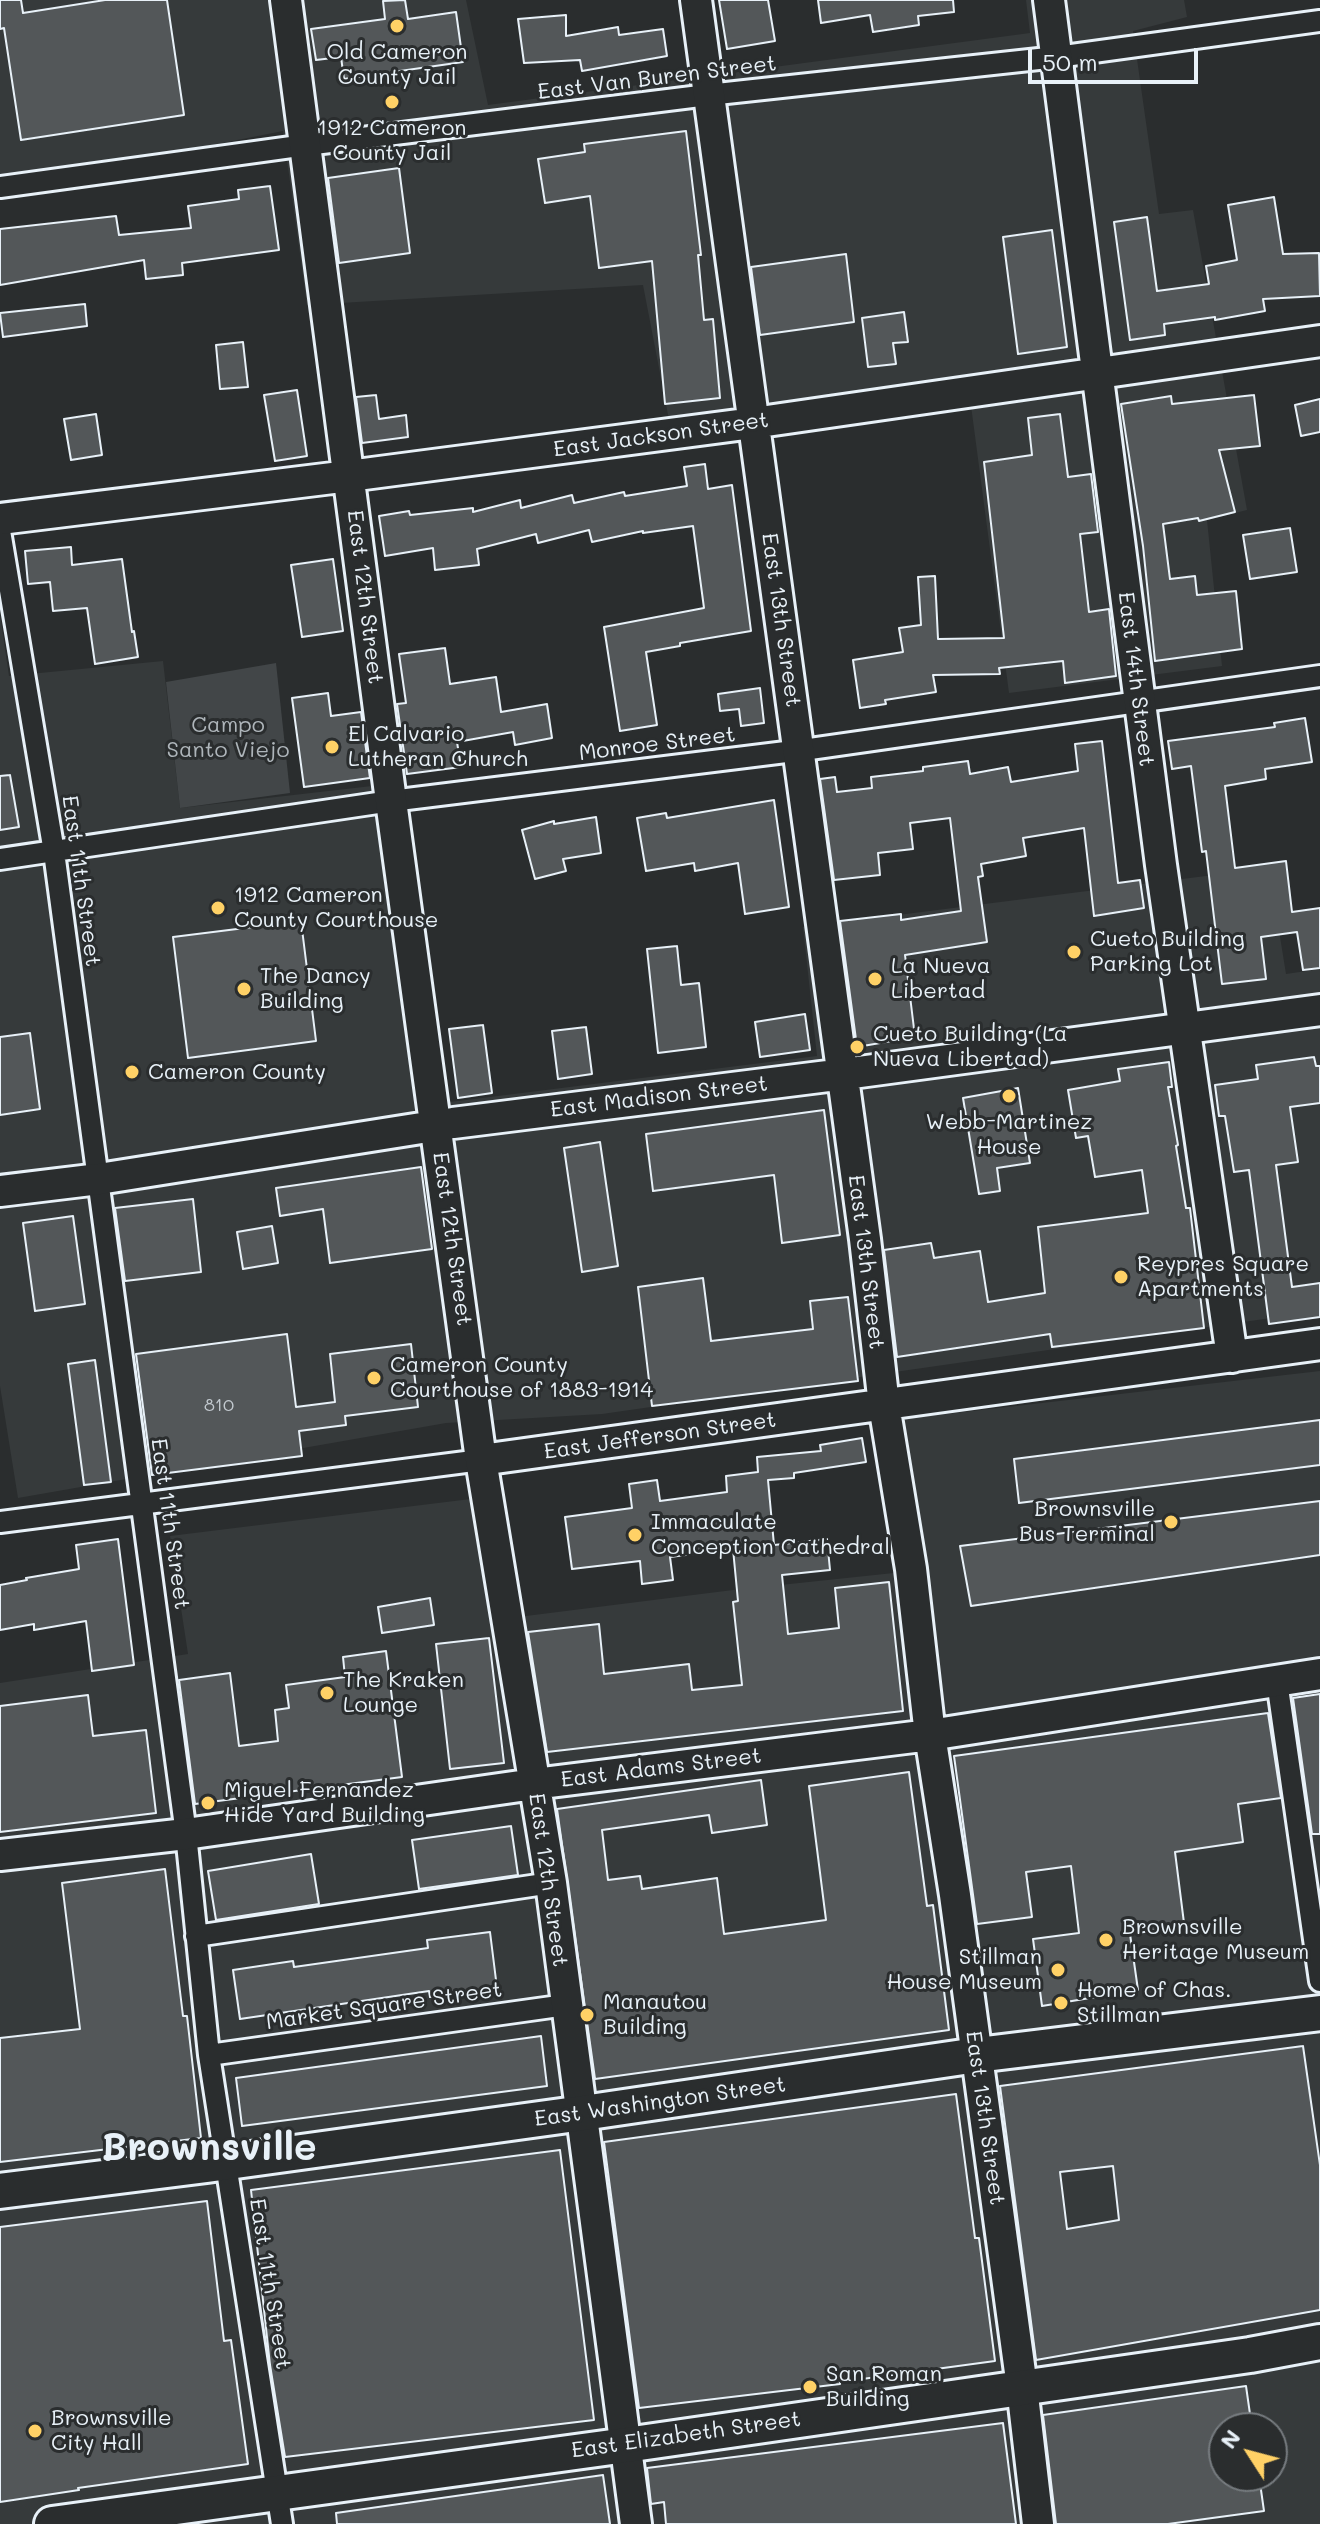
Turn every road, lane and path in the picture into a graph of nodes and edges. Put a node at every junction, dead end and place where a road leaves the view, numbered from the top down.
1 (286, 0) edge
2 (696, 0) edge
3 (1049, 0) edge
4 (1320, 21) edge
5 (1057, 57) junction
6 (708, 95) junction
7 (306, 145) junction
8 (0, 187) edge
9 (1320, 341) edge
10 (1097, 373) junction
11 (753, 423) junction
12 (349, 476) junction
13 (0, 519) edge
14 (0, 531) edge
15 (1320, 676) edge
16 (1139, 703) junction
17 (800, 750) junction
18 (391, 801) junction
19 (54, 852) junction
20 (0, 859) edge
21 (1320, 1010) edge
22 (1184, 1030) junction
23 (841, 1074) junction
24 (437, 1125) junction
25 (99, 1179) junction
26 (0, 1191) edge
27 (1320, 1344) edge
28 (1232, 1357) junction
29 (884, 1405) junction
30 (481, 1460) junction
31 (143, 1503) junction
32 (0, 1522) edge
33 (1320, 1674) edge
34 (1277, 1681) junction
35 (925, 1698) junction
36 (1003, 1725) junction
37 (930, 1735) junction
38 (534, 1784) junction
39 (186, 1834) junction
40 (0, 1855) edge
41 (551, 1883) junction
42 (196, 1936) junction
43 (1320, 1981) edge
44 (566, 2005) junction
45 (1320, 2013) edge
46 (209, 2055) junction
47 (977, 2055) junction
48 (583, 2113) junction
49 (227, 2162) junction
50 (0, 2191) edge
51 (1320, 2342) edge
52 (1022, 2387) junction
53 (626, 2443) junction
54 (280, 2508) edge
55 (52, 2524) edge
56 (636, 2524) edge
57 (1038, 2524) edge

1 - 7 main road, East 12th Street
2 - 6 main road, East 13th Street
3 - 5 main road, East 14th Street
4 - 5 street, East Van Buren Street
5 - 6 street, East Van Buren Street
5 - 10 main road, East 14th Street
6 - 7 street, East Van Buren Street
6 - 11 main road, East 13th Street
7 - 8 street, East Van Buren Street
7 - 12 main road, East 12th Street
9 - 10 main road, East Jackson Street
10 - 11 main road, East Jackson Street
10 - 16 main road, East 14th Street
11 - 12 main road, East Jackson Street
11 - 17 main road, East 13th Street
12 - 13 main road, East Jackson Street
12 - 18 main road, East 12th Street
14 - 19 street, East 11th Street
15 - 16 street, Monroe Street
16 - 17 street, Monroe Street
16 - 22 main road, East 14th Street
17 - 18 street, Monroe Street
17 - 23 main road, East 13th Street
18 - 19 street, Monroe Street
18 - 24 main road, East 12th Street
19 - 20 street, Monroe Street
19 - 25 street, East 11th Street
21 - 22 main road, East Madison Street
22 - 23 main road, East Madison Street
22 - 28 main road, East 14th Street
23 - 24 main road, East Madison Street
23 - 29 main road, East 13th Street
24 - 25 main road, East Madison Street
24 - 30 main road, East 12th Street
25 - 26 main road, East Madison Street
25 - 31 street, East 11th Street
27 - 28 main road, East Jefferson Street
28 - 29 main road, East Jefferson Street
29 - 30 main road, East Jefferson Street
29 - 35 main road, East 13th Street
30 - 31 street, East Jefferson Street
30 - 38 main road, East 12th Street
31 - 32 street, East Jefferson Street
31 - 39 street, East 11th Street
33 - 34 main road, East Adams Street
34 - 36 main road, East Adams Street
34 - 43 street
35 - 36 main road
35 - 37 main road, East 13th Street
36 - 37 main road, East Adams Street
37 - 38 main road, East Adams Street
37 - 47 main road, East 13th Street
38 - 39 main road, East Adams Street
38 - 41 main road, East 12th Street
39 - 40 main road, East Adams Street
39 - 42 street, East 11th Street
41 - 42 street
41 - 44 main road, East 12th Street
42 - 46 street, East 11th Street
44 - 46 street, Market Square Street
44 - 48 main road, East 12th Street
45 - 47 main road, East Washington Street
46 - 49 street, East 11th Street
47 - 48 main road, East Washington Street
47 - 52 main road, East 13th Street
48 - 49 main road, East Washington Street
48 - 53 main road, East 12th Street
49 - 50 main road, East Washington Street
49 - 54 street, East 11th Street
51 - 52 main road, East Elizabeth Street
52 - 53 main road, East Elizabeth Street
52 - 57 main road, East 13th Street
53 - 54 main road, East Elizabeth Street
53 - 56 main road, East 12th Street
54 - 55 main road, East Elizabeth Street

